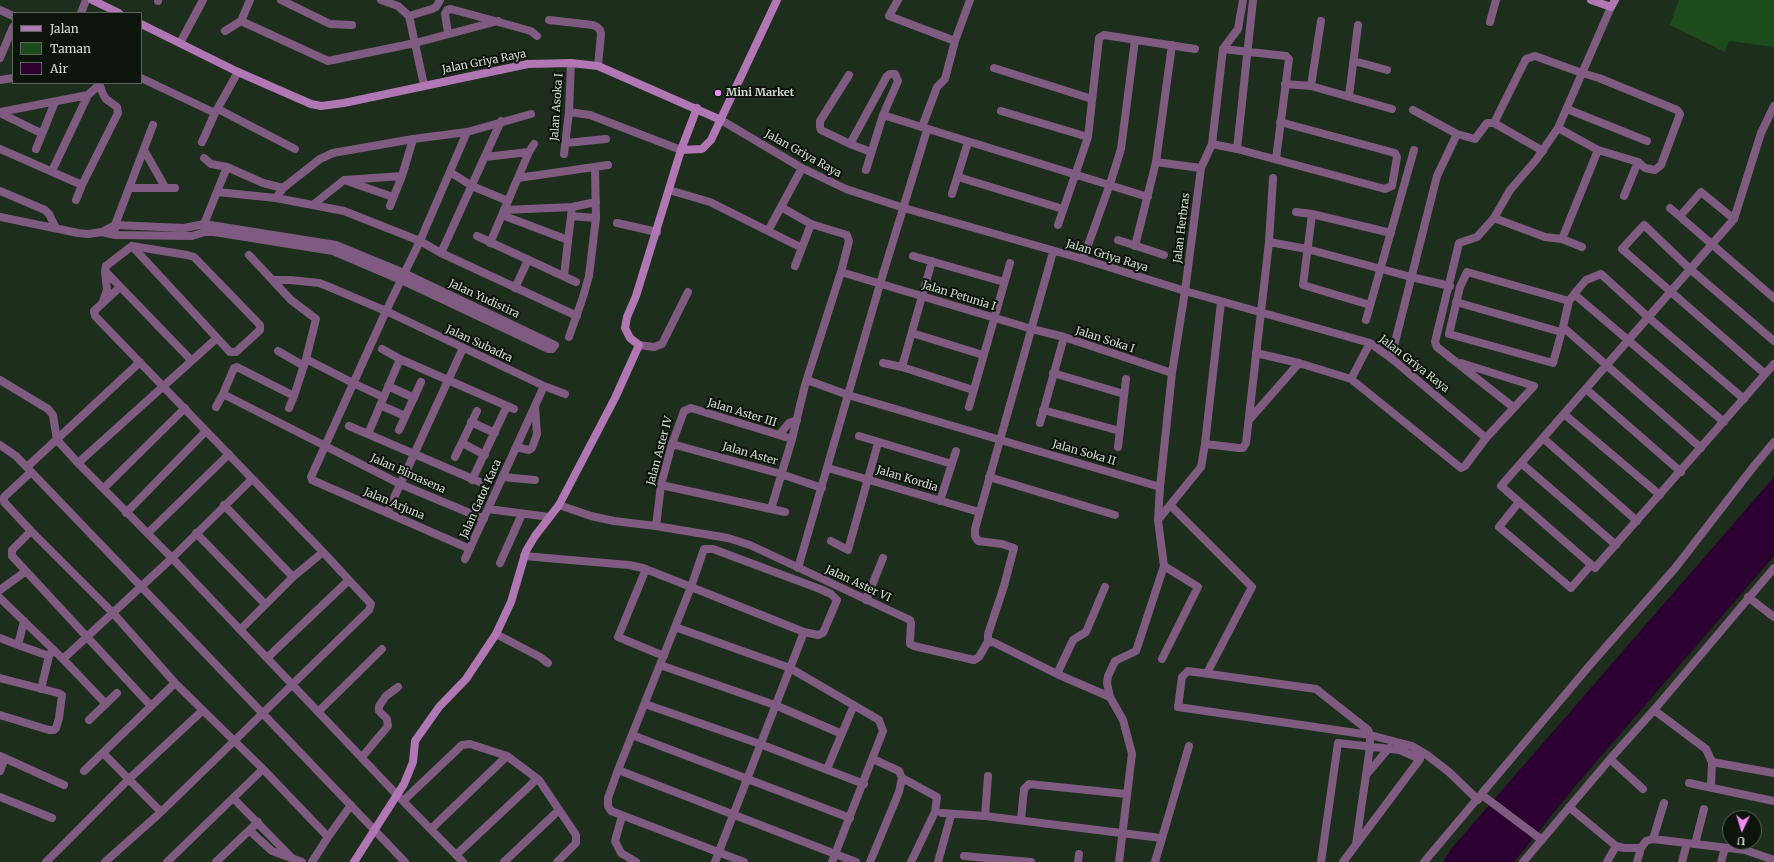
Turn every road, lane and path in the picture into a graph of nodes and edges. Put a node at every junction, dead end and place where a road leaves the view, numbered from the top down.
1 (86, 0) edge
2 (92, 0) edge
3 (203, 0) edge
4 (250, 0) edge
5 (281, 0) edge
6 (381, 0) edge
7 (440, 0) edge
8 (777, 0) edge
9 (898, 0) edge
10 (970, 0) edge
11 (1242, 0) edge
12 (1253, 0) edge
13 (1496, 0) edge
14 (1590, 0) edge
15 (399, 3) edge
16 (1613, 3) edge
17 (0, 10) edge
18 (81, 12) edge
19 (117, 12) edge
20 (12, 16) edge
21 (409, 16) junction
22 (549, 20) dead end
23 (241, 21) junction
24 (1320, 21) dead end
25 (498, 22) junction
26 (1490, 22) dead end
27 (142, 24) edge
28 (352, 25) dead end
29 (1358, 26) dead end
30 (1238, 28) junction
31 (12, 29) edge
32 (1249, 30) junction
33 (225, 31) dead end
34 (448, 33) junction
35 (537, 36) dead end
36 (1135, 40) junction
37 (955, 42) junction
38 (180, 43) junction
39 (415, 43) junction
40 (1172, 45) junction
41 (1195, 49) dead end
42 (1223, 49) junction
43 (1248, 51) junction
44 (0, 58) edge
45 (1354, 61) junction
46 (571, 63) junction
47 (598, 66) junction
48 (994, 68) dead end
49 (1387, 70) dead end
50 (238, 72) junction
51 (1582, 73) junction
52 (849, 75) dead end
53 (12, 78) edge
54 (142, 78) edge
55 (0, 80) edge
56 (99, 84) edge
57 (1286, 84) junction
58 (424, 85) junction
59 (1311, 86) junction
60 (88, 95) junction
61 (1349, 96) junction
62 (1092, 99) junction
63 (55, 102) junction
64 (1774, 106) edge
65 (697, 108) junction
66 (1392, 109) dead end
67 (1567, 109) junction
68 (1413, 110) dead end
69 (217, 111) junction
70 (1002, 111) dead end
71 (0, 112) edge
72 (569, 112) junction
73 (532, 114) dead end
74 (883, 116) junction
75 (721, 120) junction
76 (501, 121) junction
77 (1280, 122) junction
78 (1494, 123) junction
79 (154, 125) dead end
80 (1558, 128) junction
81 (924, 129) junction
82 (467, 132) junction
83 (42, 133) junction
84 (1457, 134) junction
85 (1088, 137) junction
86 (413, 138) junction
87 (606, 139) dead end
88 (1647, 141) dead end
89 (202, 142) dead end
90 (968, 142) junction
91 (566, 143) junction
92 (534, 144) dead end
93 (850, 144) junction
94 (1212, 144) junction
95 (0, 149) edge
96 (36, 149) dead end
97 (294, 149) dead end
98 (1237, 149) junction
99 (144, 150) junction
100 (681, 150) junction
101 (1414, 150) dead end
102 (1598, 150) junction
103 (1543, 151) junction
104 (529, 152) junction
105 (871, 152) junction
106 (564, 154) dead end
107 (485, 157) junction
108 (204, 158) dead end
109 (1276, 159) junction
110 (1156, 162) junction
111 (1638, 162) junction
112 (608, 165) dead end
113 (227, 167) junction
114 (595, 167) junction
115 (802, 168) junction
116 (1201, 168) junction
117 (866, 170) dead end
118 (52, 171) junction
119 (450, 172) junction
120 (1076, 174) junction
121 (402, 176) junction
122 (958, 176) junction
123 (518, 178) junction
124 (1273, 178) dead end
125 (344, 180) junction
126 (1110, 184) junction
127 (82, 185) junction
128 (472, 186) junction
129 (164, 187) junction
130 (129, 188) junction
131 (175, 188) dead end
132 (283, 188) junction
133 (669, 190) junction
134 (0, 191) edge
135 (217, 192) junction
136 (952, 194) dead end
137 (1624, 196) dead end
138 (393, 197) junction
139 (1148, 197) junction
140 (276, 198) junction
141 (76, 200) dead end
142 (508, 201) junction
143 (596, 202) junction
144 (314, 204) junction
145 (390, 206) dead end
146 (572, 207) junction
147 (781, 207) junction
148 (904, 208) junction
149 (1670, 208) dead end
150 (1063, 209) junction
151 (503, 212) junction
152 (1296, 212) dead end
153 (1312, 214) junction
154 (1681, 215) dead end
155 (572, 216) junction
156 (0, 217) edge
157 (596, 218) junction
158 (1494, 218) junction
159 (1734, 219) junction
160 (618, 223) dead end
161 (811, 224) junction
162 (115, 225) junction
163 (1058, 225) dead end
164 (56, 228) junction
165 (201, 228) junction
166 (768, 231) junction
167 (102, 232) junction
168 (657, 232) junction
169 (1391, 233) junction
170 (115, 235) junction
171 (477, 236) dead end
172 (1562, 239) junction
173 (568, 240) junction
174 (1118, 240) dead end
175 (420, 241) junction
176 (1269, 242) junction
177 (490, 243) junction
178 (1712, 244) junction
179 (132, 246) junction
180 (1136, 246) junction
181 (1582, 247) dead end
182 (802, 248) junction
183 (1307, 249) junction
184 (1053, 252) junction
185 (441, 253) junction
186 (249, 255) dead end
187 (1164, 255) dead end
188 (913, 256) dead end
189 (1083, 259) junction
190 (528, 260) junction
191 (932, 261) junction
192 (1010, 263) dead end
193 (795, 266) dead end
194 (1381, 269) junction
195 (1690, 269) junction
196 (105, 271) junction
197 (841, 272) junction
198 (564, 276) junction
199 (403, 277) junction
200 (1411, 277) junction
201 (273, 280) junction
202 (576, 282) dead end
203 (1004, 282) junction
204 (880, 284) junction
205 (1450, 286) junction
206 (119, 288) junction
207 (514, 288) junction
208 (1185, 291) junction
209 (688, 292) dead end
210 (1670, 292) junction
211 (922, 296) junction
212 (1572, 298) junction
213 (1774, 298) edge
214 (1221, 302) junction
215 (1456, 302) junction
216 (102, 303) junction
217 (1370, 305) junction
218 (386, 311) junction
219 (1261, 314) junction
220 (577, 316) junction
221 (1648, 317) junction
222 (994, 318) junction
223 (1366, 320) dead end
224 (1032, 329) junction
225 (1562, 330) junction
226 (912, 333) junction
227 (569, 337) dead end
228 (1064, 337) junction
229 (217, 338) junction
230 (1628, 341) junction
231 (1774, 341) edge
232 (1370, 343) junction
233 (639, 344) junction
234 (552, 347) dead end
235 (463, 348) junction
236 (382, 349) dead end
237 (278, 351) dead end
238 (1256, 353) junction
239 (983, 355) junction
240 (1391, 358) junction
241 (400, 359) junction
242 (191, 360) junction
243 (1455, 361) junction
244 (140, 362) junction
245 (305, 363) junction
246 (883, 363) dead end
247 (1299, 363) junction
248 (1774, 364) edge
249 (1606, 366) junction
250 (902, 367) junction
251 (1053, 373) junction
252 (1172, 373) junction
253 (1765, 374) junction
254 (1126, 378) dead end
255 (0, 380) edge
256 (448, 380) junction
257 (806, 380) junction
258 (1351, 380) junction
259 (420, 382) dead end
260 (353, 384) junction
261 (163, 386) junction
262 (388, 386) junction
263 (544, 386) junction
264 (1586, 389) junction
265 (973, 390) junction
266 (223, 394) junction
267 (565, 394) dead end
268 (848, 394) junction
269 (1124, 394) junction
270 (294, 396) junction
271 (414, 398) junction
272 (1744, 399) junction
273 (382, 401) junction
274 (535, 406) junction
275 (216, 407) dead end
276 (969, 407) dead end
277 (1513, 407) junction
278 (185, 408) junction
279 (289, 408) dead end
280 (687, 409) joint
281 (1043, 410) junction
282 (477, 411) dead end
283 (1564, 414) junction
284 (405, 416) junction
285 (796, 420) junction
286 (1249, 420) junction
287 (471, 422) junction
288 (1724, 422) junction
289 (1040, 423) dead end
290 (349, 426) dead end
291 (399, 430) dead end
292 (206, 431) junction
293 (1120, 431) junction
294 (495, 433) junction
295 (368, 434) junction
296 (779, 435) junction
297 (859, 436) dead end
298 (1486, 438) junction
299 (1543, 438) junction
300 (792, 439) junction
301 (57, 440) junction
302 (1001, 440) junction
303 (1774, 442) edge
304 (462, 443) junction
305 (878, 443) junction
306 (672, 444) junction
307 (1205, 444) junction
308 (0, 445) edge
309 (325, 447) junction
310 (516, 447) junction
311 (1118, 447) dead end
312 (1701, 448) junction
313 (956, 451) dead end
314 (229, 454) junction
315 (414, 454) junction
316 (485, 455) junction
317 (455, 457) dead end
318 (78, 463) junction
319 (1521, 463) junction
320 (952, 464) junction
321 (828, 468) junction
322 (29, 470) junction
323 (1681, 472) junction
324 (781, 474) junction
325 (502, 477) junction
326 (989, 477) junction
327 (252, 479) junction
328 (869, 479) junction
329 (472, 480) junction
330 (535, 480) dead end
331 (482, 483) dead end
332 (400, 484) junction
333 (661, 485) junction
334 (1160, 487) junction
335 (104, 488) junction
336 (822, 488) junction
337 (1660, 495) junction
338 (940, 501) junction
339 (1519, 502) junction
340 (224, 505) junction
341 (559, 505) junction
342 (1170, 505) junction
343 (488, 509) junction
344 (770, 509) junction
345 (785, 512) dead end
346 (979, 512) junction
347 (126, 513) junction
348 (387, 513) junction
349 (522, 514) junction
350 (1115, 515) dead end
351 (550, 517) junction
352 (484, 519) junction
353 (1158, 520) junction
354 (1637, 521) junction
355 (656, 526) junction
356 (31, 531) junction
357 (148, 533) junction
358 (196, 533) junction
359 (831, 542) dead end
360 (1616, 545) junction
361 (470, 549) junction
362 (323, 552) junction
363 (524, 556) junction
364 (172, 558) junction
365 (883, 558) dead end
366 (465, 559) dead end
367 (500, 563) dead end
368 (1591, 565) junction
369 (1164, 566) junction
370 (798, 568) junction
371 (1774, 568) edge
372 (646, 569) junction
373 (26, 571) junction
374 (293, 577) junction
375 (348, 580) junction
376 (141, 586) junction
377 (1105, 586) dead end
378 (691, 587) junction
379 (0, 590) edge
380 (1748, 597) junction
381 (0, 598) edge
382 (866, 600) junction
383 (265, 604) junction
384 (113, 613) junction
385 (1774, 617) edge
386 (24, 621) junction
387 (675, 627) junction
388 (240, 630) junction
389 (804, 632) junction
390 (496, 634) junction
391 (88, 637) junction
392 (0, 638) edge
393 (988, 642) junction
394 (18, 645) junction
395 (382, 649) dead end
396 (51, 653) junction
397 (664, 656) junction
398 (267, 658) junction
399 (63, 659) junction
400 (1162, 659) dead end
401 (548, 664) dead end
402 (660, 665) junction
403 (790, 668) junction
404 (1207, 673) junction
405 (1057, 674) junction
406 (0, 678) edge
407 (175, 684) junction
408 (291, 684) junction
409 (398, 687) dead end
410 (41, 689) junction
411 (117, 693) dead end
412 (1110, 697) junction
413 (106, 704) junction
414 (645, 704) junction
415 (775, 705) junction
416 (854, 705) junction
417 (151, 706) junction
418 (1654, 710) junction
419 (202, 711) junction
420 (318, 712) junction
421 (262, 713) junction
422 (0, 715) edge
423 (89, 720) dead end
424 (842, 734) junction
425 (632, 735) junction
426 (1370, 735) junction
427 (234, 741) junction
428 (760, 744) junction
429 (1189, 746) dead end
430 (1370, 747) junction
431 (1389, 748) junction
432 (103, 753) junction
433 (507, 756) junction
434 (2, 757) edge
435 (362, 758) junction
436 (873, 759) junction
437 (1610, 759) junction
438 (1712, 762) junction
439 (263, 769) junction
440 (827, 769) junction
441 (618, 770) junction
442 (0, 771) edge
443 (84, 771) dead end
444 (1774, 773) edge
445 (988, 776) dead end
446 (1366, 776) junction
447 (902, 778) junction
448 (537, 779) junction
449 (747, 779) junction
450 (129, 780) junction
451 (1689, 783) dead end
452 (864, 784) junction
453 (64, 785) dead end
454 (1711, 786) junction
455 (1643, 789) dead end
456 (1126, 794) junction
457 (0, 797) edge
458 (1480, 797) junction
459 (233, 798) junction
460 (401, 798) junction
461 (1774, 801) edge
462 (1664, 803) dead end
463 (351, 805) junction
464 (1569, 807) junction
465 (1704, 809) dead end
466 (559, 810) junction
467 (161, 812) junction
468 (942, 813) dead end
469 (734, 814) junction
470 (951, 815) junction
471 (622, 816) junction
472 (985, 816) junction
473 (52, 818) dead end
474 (850, 818) junction
475 (1021, 820) junction
476 (258, 822) junction
477 (431, 829) junction
478 (250, 831) junction
479 (375, 831) junction
480 (1123, 834) junction
481 (328, 837) junction
482 (1161, 838) junction
483 (1653, 839) junction
484 (1542, 840) junction
485 (1356, 844) junction
486 (1691, 844) junction
487 (1616, 846) junction
488 (1722, 846) edge
489 (1641, 848) junction
490 (1727, 850) edge
491 (1747, 850) edge
492 (719, 852) junction
493 (456, 855) junction
494 (964, 856) dead end
495 (292, 858) junction
496 (834, 858) edge
497 (978, 859) edge
498 (1762, 859) edge
499 (1774, 860) edge
500 (46, 862) edge
501 (106, 862) edge
502 (167, 862) edge
503 (216, 862) edge
504 (302, 862) edge
505 (312, 862) edge
506 (354, 862) edge
507 (405, 862) edge
508 (463, 862) edge
509 (504, 862) edge
510 (557, 862) edge
511 (636, 862) edge
512 (715, 862) edge
513 (744, 862) edge
514 (856, 862) edge
515 (870, 862) edge
516 (911, 862) edge
517 (938, 862) edge
518 (1031, 862) edge
519 (1119, 862) edge
520 (1155, 862) edge
521 (1321, 862) edge
522 (1343, 862) edge
523 (1424, 862) edge
524 (1523, 862) edge
525 (1607, 862) edge
526 (1637, 862) edge
527 (1682, 862) edge
528 (1721, 862) edge

1 - 18 street
2 - 19 street
3 - 38 street
4 - 23 street
5 - 28 street
6 - 15 street
7 - 21 street
8 - 75 street
9 - 37 street
10 - 37 street
11 - 30 street
12 - 32 street
13 - 26 street
14 - 16 street
15 - 21 street
16 - 51 street
17 - 20 street
21 - 39 street
22 - 47 street
23 - 33 street
23 - 39 street
24 - 59 street
25 - 34 street
25 - 34 street
25 - 35 street
27 - 38 street, Jalan Griya Raya
29 - 45 street
30 - 32 street
30 - 42 street
31 - 44 street
32 - 43 street
34 - 39 street
36 - 40 street
36 - 62 street
36 - 126 street
37 - 81 street
38 - 50 street, Jalan Griya Raya
39 - 58 street
40 - 41 street
40 - 110 street
42 - 43 street
42 - 94 street, Jalan Herbras
43 - 57 street
43 - 98 street
45 - 49 street
45 - 61 street
46 - 47 street, Jalan Griya Raya
46 - 58 street, Jalan Griya Raya
46 - 72 street, Jalan Asoka I
47 - 65 street, Jalan Griya Raya
48 - 62 street
50 - 58 street, Jalan Griya Raya
50 - 69 street
51 - 67 street
51 - 78 street
51 - 111 street
52 - 93 street
53 - 55 street
54 - 69 street
56 - 60 street
56 - 127 street
57 - 59 street
57 - 77 street
59 - 61 street
60 - 63 street
60 - 118 street
61 - 66 street
62 - 85 street
63 - 71 street
63 - 83 street
64 - 159 street
65 - 75 street, Jalan Griya Raya
65 - 100 street
67 - 80 street
67 - 88 street
68 - 84 street
69 - 89 street
69 - 97 street
70 - 85 street
71 - 83 street
72 - 91 street, Jalan Asoka I
72 - 100 street
73 - 76 street
74 - 81 street
74 - 93 street
74 - 105 street
75 - 100 street
75 - 115 street, Jalan Griya Raya
76 - 82 street
76 - 107 street
77 - 109 street
77 - 109 street
78 - 84 street
78 - 103 street
79 - 99 street
80 - 102 street
80 - 103 street
81 - 90 street
81 - 148 street
82 - 86 street
82 - 119 street
83 - 96 street
84 - 200 street
85 - 120 street
86 - 121 street
86 - 132 street
87 - 91 street
90 - 120 street
90 - 122 street
91 - 106 street, Jalan Asoka I
92 - 104 street
93 - 105 street
94 - 98 street
94 - 116 street, Jalan Herbras
95 - 118 street
98 - 109 street
99 - 129 street
99 - 130 street
100 - 133 street
101 - 169 street
102 - 111 street
102 - 172 street
103 - 158 street
104 - 107 street
104 - 123 street
105 - 117 street
107 - 128 street
108 - 113 street
110 - 116 street
110 - 139 street
111 - 137 street
112 - 114 street
113 - 132 street
113 - 135 street
114 - 123 street
114 - 143 street
115 - 147 street
115 - 148 street, Jalan Griya Raya
116 - 208 street, Jalan Herbras
118 - 127 street
119 - 128 street
119 - 175 street
120 - 126 street
120 - 150 street
121 - 125 street
121 - 138 street
122 - 136 street
122 - 150 street
123 - 142 street
124 - 176 street
125 - 138 street
125 - 144 street
126 - 139 street
126 - 189 street
127 - 141 street
128 - 142 street
128 - 185 street
129 - 130 street
129 - 131 street
130 - 162 street
132 - 140 street
133 - 166 street
133 - 168 street
134 - 164 street
135 - 140 street
135 - 165 street
138 - 145 street
139 - 180 street
140 - 144 street
142 - 151 street
143 - 146 street
143 - 157 street
144 - 175 street
146 - 151 street
146 - 155 street
147 - 161 street
147 - 166 street
148 - 184 street, Jalan Griya Raya
148 - 204 street
149 - 178 street
150 - 163 street
151 - 173 street
151 - 177 street
152 - 153 street
153 - 169 street
153 - 183 street
154 - 159 street
155 - 157 street
155 - 173 street
156 - 164 street
157 - 220 street
158 - 172 street
158 - 205 street
159 - 178 street
160 - 168 street
161 - 182 street
161 - 197 street
162 - 165 street
162 - 167 street
162 - 170 street
164 - 167 street
165 - 170 street
165 - 199 street, Jalan Yudistira
166 - 182 street
167 - 170 street
168 - 233 street
169 - 194 street
171 - 177 street
172 - 181 street
173 - 198 street
174 - 180 street
175 - 185 street
175 - 199 street
176 - 183 street
176 - 219 street
177 - 190 street
178 - 195 street
178 - 213 street
179 - 196 street
179 - 229 street
179 - 229 street
180 - 187 street
182 - 193 street
183 - 194 street
183 - 217 street
184 - 189 street, Jalan Griya Raya
184 - 224 street
185 - 207 street
186 - 201 street
188 - 191 street
189 - 208 street, Jalan Griya Raya
190 - 198 street
190 - 207 street
191 - 203 street
191 - 211 street
192 - 203 street
194 - 200 street
194 - 217 street
195 - 210 street
195 - 210 street
195 - 231 street
196 - 206 street
196 - 216 street
197 - 204 street, Jalan Petunia I
197 - 257 street
198 - 202 street
199 - 218 street
199 - 234 street, Jalan Yudistira
200 - 205 street
200 - 240 street
201 - 218 street, Jalan Subadra
201 - 245 street
203 - 222 street
204 - 211 street, Jalan Petunia I
204 - 268 street
205 - 243 street
206 - 216 street
206 - 242 street
207 - 220 street
208 - 214 street, Jalan Griya Raya
208 - 252 street, Jalan Herbras
209 - 233 street
210 - 221 street
210 - 253 street
211 - 222 street, Jalan Petunia I
211 - 226 street
212 - 215 street
212 - 221 street
212 - 225 street
212 - 230 street
214 - 219 street, Jalan Griya Raya
214 - 307 street
215 - 225 street
215 - 225 street
216 - 244 street
217 - 223 street
218 - 235 street, Jalan Subadra
218 - 260 street
219 - 232 street, Jalan Griya Raya
219 - 238 street
220 - 227 street
221 - 230 street
221 - 272 street
222 - 224 street, Jalan Petunia I
222 - 239 street
224 - 228 street, Jalan Soka I
224 - 302 street
225 - 249 street
226 - 239 street
226 - 250 street
228 - 251 street
228 - 252 street, Jalan Soka I
229 - 242 street
230 - 249 street
230 - 288 street
232 - 240 street, Jalan Griya Raya
232 - 258 street
233 - 341 street
235 - 256 street
235 - 263 street, Jalan Subadra
236 - 241 street
237 - 245 street
238 - 247 street
238 - 286 street
239 - 265 street
240 - 298 street, Jalan Griya Raya
241 - 256 street
241 - 262 street
242 - 261 street
243 - 277 street
243 - 277 street
244 - 261 street
244 - 301 street
245 - 260 street
245 - 270 street
246 - 250 street
247 - 258 street
247 - 286 street
248 - 253 street
249 - 264 street
249 - 312 street
250 - 265 street
251 - 269 street
251 - 281 street
252 - 334 street, Jalan Herbras
253 - 272 street
254 - 269 street
255 - 301 street
256 - 294 street
256 - 315 street
257 - 268 street, Jalan Soka II
257 - 285 street
258 - 298 street
259 - 271 street
260 - 273 street
260 - 309 street
261 - 278 street
261 - 318 street
262 - 271 street
262 - 273 street
263 - 267 street, Jalan Subadra
263 - 274 street, Jalan Gatot Kaca
264 - 283 street
264 - 323 street
265 - 276 street
266 - 270 street
266 - 275 street
266 - 309 street, Jalan Bimasena
268 - 302 street, Jalan Soka II
268 - 321 street
269 - 293 street
270 - 279 street
271 - 284 street
272 - 288 street
273 - 284 street
273 - 295 street
274 - 310 street, Jalan Gatot Kaca
274 - 310 street, Jalan Gatot Kaca
277 - 298 street
278 - 292 street
278 - 335 street
280 - 296 street, Jalan Aster III
280 - 306 street, Jalan Aster IV
281 - 289 street
281 - 293 street
282 - 287 street
283 - 299 street
283 - 337 street
284 - 291 street
285 - 296 street
285 - 300 street
286 - 307 street
287 - 294 street
287 - 304 street
288 - 312 street
290 - 295 street
292 - 314 street
292 - 347 street
293 - 311 street
294 - 316 street
295 - 315 street
296 - 300 street, Jalan Aster III
297 - 305 street
299 - 319 street
299 - 354 street
300 - 324 street
301 - 318 street
301 - 322 street
302 - 326 street
302 - 334 street, Jalan Soka II
303 - 458 street
304 - 316 street
304 - 317 street
305 - 320 street
305 - 328 street
306 - 324 street, Jalan Aster
306 - 333 street, Jalan Aster IV
307 - 342 street
308 - 322 street
309 - 332 street, Jalan Bimasena
309 - 348 street, Jalan Arjuna
310 - 325 street, Jalan Gatot Kaca
312 - 323 street
313 - 320 street
314 - 327 street
314 - 357 street
315 - 329 street
315 - 332 street
316 - 329 street
318 - 335 street
319 - 339 street
319 - 360 street
320 - 338 street
321 - 328 street, Jalan Kordia
321 - 336 street
322 - 356 street
322 - 376 street
323 - 337 street
324 - 336 street, Jalan Aster
324 - 344 street
325 - 330 street
325 - 343 street, Jalan Gatot Kaca
326 - 346 street
326 - 350 street
327 - 340 street
327 - 362 street
328 - 338 street, Jalan Kordia
328 - 359 street
329 - 331 street
332 - 348 street
332 - 352 street, Jalan Bimasena
333 - 344 street
333 - 355 street, Jalan Aster IV
334 - 353 street, Jalan Herbras
335 - 347 street
336 - 370 street
337 - 354 street
338 - 346 street, Jalan Kordia
339 - 368 street
339 - 368 street
340 - 358 street
340 - 374 street
341 - 351 street
341 - 355 street, Jalan Aster VI
342 - 353 street
342 - 404 street
343 - 349 street
343 - 352 street, Jalan Gatot Kaca
344 - 345 street
346 - 393 street
347 - 357 street
348 - 361 street, Jalan Arjuna
349 - 351 street
349 - 367 street
351 - 363 street
352 - 361 street, Jalan Gatot Kaca
353 - 369 street, Jalan Herbras
354 - 360 street
355 - 370 street, Jalan Aster VI
356 - 373 street
356 - 384 street
357 - 364 street
358 - 364 street
358 - 383 street
360 - 368 street
361 - 366 street, Jalan Gatot Kaca
362 - 374 street
362 - 375 street
363 - 372 street
363 - 390 street
364 - 376 street
364 - 388 street
365 - 382 street
369 - 400 street
369 - 412 street
370 - 382 street, Jalan Aster VI
371 - 380 street
372 - 378 street
372 - 397 street
373 - 379 street
373 - 391 street
374 - 383 street
375 - 398 street
375 - 408 street
376 - 384 street
376 - 421 street
377 - 405 street
378 - 387 street
378 - 389 street
378 - 389 street
380 - 385 street
380 - 418 street
381 - 386 street
382 - 393 street, Jalan Aster VI
383 - 388 street
384 - 391 street
384 - 407 street
386 - 394 street
386 - 396 street
387 - 397 street
387 - 403 street
388 - 398 street
389 - 403 street
390 - 401 street
390 - 460 street
391 - 399 street
391 - 417 street
392 - 394 street
393 - 405 street
394 - 396 street
395 - 420 street
396 - 399 street
396 - 410 street
397 - 402 street
398 - 408 street
399 - 413 street
402 - 414 street
402 - 415 street
403 - 415 street
403 - 416 street
404 - 426 street
404 - 426 street
405 - 412 street
406 - 410 street
407 - 417 street
407 - 419 street
408 - 420 street
408 - 421 street
409 - 435 street
410 - 422 street
411 - 413 street
412 - 456 street
413 - 423 street
414 - 425 street
414 - 428 street
415 - 424 street
415 - 428 street
416 - 424 street
416 - 436 street
417 - 432 street
418 - 437 street
418 - 438 street
419 - 427 street
419 - 450 street
420 - 435 street
421 - 427 street
421 - 463 street
424 - 440 street
425 - 441 street
425 - 449 street
426 - 430 street
426 - 458 street
427 - 439 street
427 - 467 street
428 - 440 street
428 - 449 street
429 - 482 street
430 - 431 street
430 - 446 street
430 - 521 street
431 - 446 street
431 - 485 street
432 - 443 street
432 - 450 street
433 - 448 street
433 - 460 street
433 - 477 street
434 - 442 street
434 - 453 street
435 - 460 street
436 - 447 street
436 - 452 street
437 - 455 street
437 - 464 street
438 - 444 street
438 - 454 street
439 - 459 street
439 - 481 street
440 - 452 street
441 - 469 street
441 - 471 street
445 - 472 street
446 - 485 street
447 - 515 street
447 - 516 street
448 - 466 street
448 - 493 street
449 - 469 street
449 - 474 street
450 - 467 street
450 - 500 street
451 - 454 street
452 - 474 street
454 - 461 street
456 - 475 street
456 - 480 street
457 - 473 street
458 - 484 street
458 - 523 street
459 - 476 street
459 - 502 street
460 - 477 street
460 - 479 street
462 - 483 street
463 - 479 street
463 - 481 street
464 - 484 street
464 - 487 street
465 - 486 street
466 - 509 street
466 - 510 street
467 - 501 street
468 - 470 street
469 - 492 street
469 - 496 street
470 - 472 street
470 - 517 street
471 - 492 street
471 - 511 street
472 - 475 street
474 - 496 street
475 - 480 street
476 - 478 street
476 - 495 street
477 - 493 street
478 - 495 street
478 - 503 street
479 - 506 street
479 - 507 street
480 - 482 street
480 - 519 street
481 - 505 street
482 - 520 street
483 - 486 street
483 - 489 street
484 - 524 street
485 - 522 street
486 - 488 street
486 - 527 street
487 - 489 street
487 - 525 street
489 - 526 street
490 - 528 street
491 - 498 street
492 - 512 street
492 - 513 street
493 - 508 street
494 - 497 street
495 - 504 street
496 - 514 street
497 - 518 street
498 - 499 street

